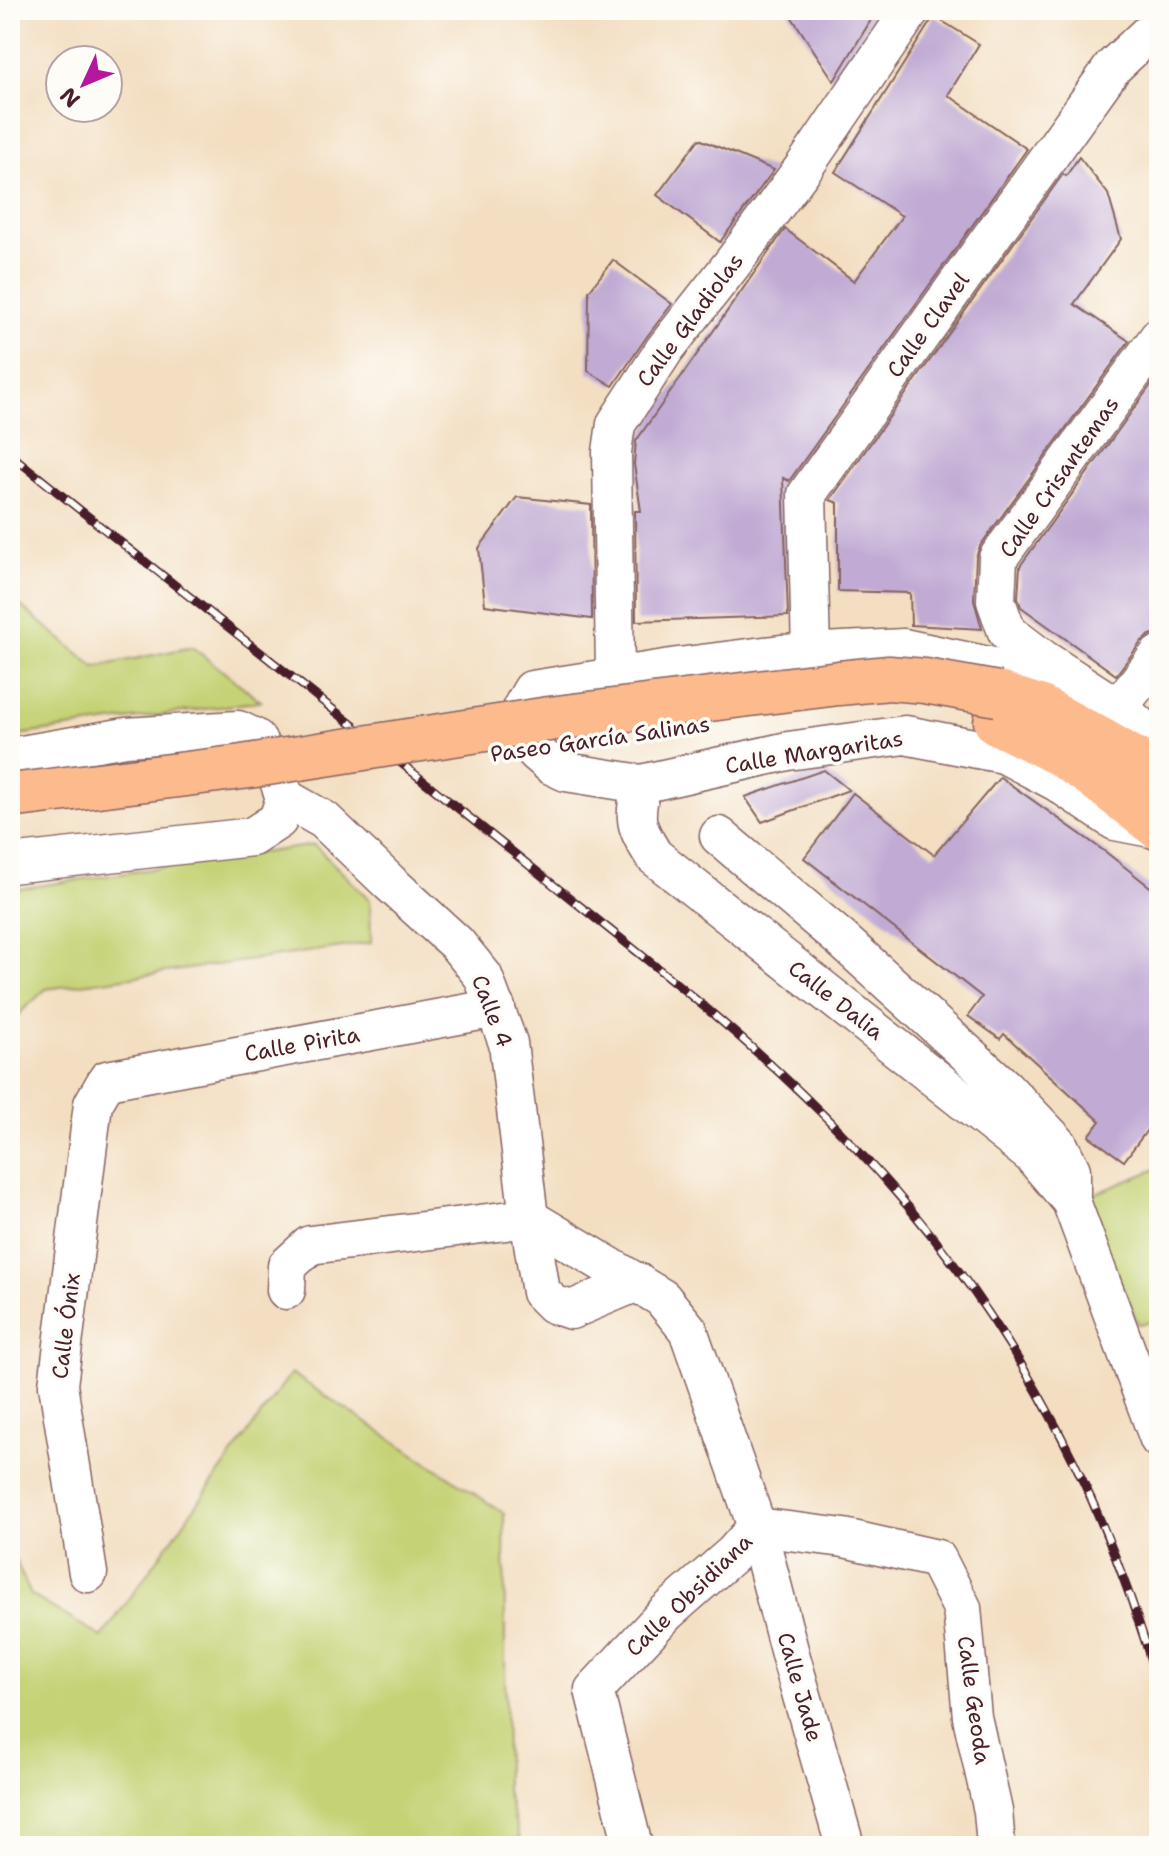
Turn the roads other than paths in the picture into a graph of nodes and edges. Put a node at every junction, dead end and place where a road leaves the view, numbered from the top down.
1 (911, 10) edge
2 (1148, 33) edge
3 (1159, 337) edge
4 (811, 653) junction
5 (1159, 655) edge
6 (615, 677) junction
7 (997, 708) junction
8 (1118, 708) junction
9 (10, 757) edge
10 (1153, 761) edge
11 (641, 784) junction
12 (10, 796) edge
13 (285, 798) junction
14 (10, 818) edge
15 (1159, 829) edge
16 (719, 836) dead end
17 (10, 864) edge
18 (496, 1008) junction
19 (107, 1080) joint
20 (1071, 1201) junction
21 (529, 1218) junction
22 (637, 1282) junction
23 (286, 1290) dead end
24 (1159, 1439) edge
25 (757, 1527) junction
26 (937, 1559) joint
27 (88, 1573) dead end
28 (633, 1846) edge
29 (845, 1846) edge
30 (996, 1846) edge

1 - 6 street, Calle Gladiolas
2 - 4 street, Calle Clavel
3 - 8 street, Calle Crisantemas
4 - 6 street
4 - 10 street
5 - 8 street
6 - 11 street
7 - 10 main road, Paseo García Salinas
7 - 12 main road, Paseo García Salinas, bridge
7 - 14 main road, Paseo García Salinas
7 - 15 main road, Paseo García Salinas
8 - 10 street, Calle Crisantemas
9 - 13 street
11 - 15 street, Calle Margaritas
11 - 20 street, Calle Dalia
13 - 17 street
13 - 18 street, Calle 4
16 - 20 street
18 - 19 street, Calle Pirita
18 - 21 street, Calle 4
19 - 27 street, Calle Ónix
20 - 24 street
21 - 22 street, Calle Jade
21 - 22 street, Calle 4
21 - 23 street
22 - 25 street, Calle Jade
25 - 26 street, Calle Obsidiana
25 - 28 street, Calle Obsidiana
25 - 29 street, Calle Jade
26 - 30 street, Calle Geoda

